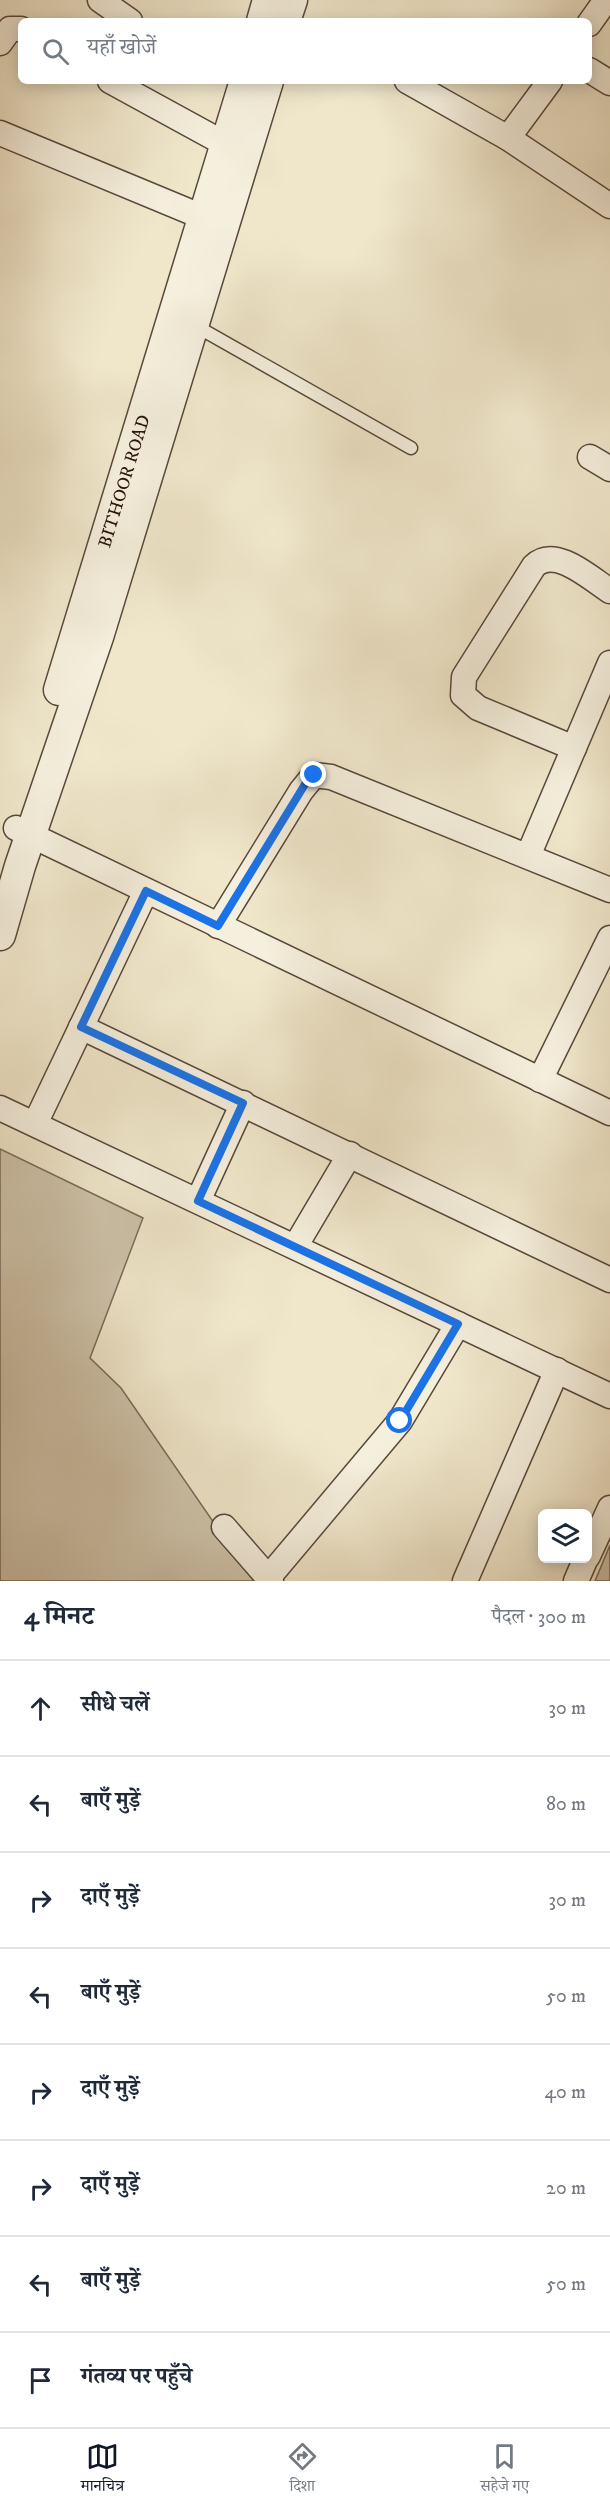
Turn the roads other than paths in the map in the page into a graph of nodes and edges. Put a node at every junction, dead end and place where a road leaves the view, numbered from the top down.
1 (100, 0) edge
2 (268, 0) edge
3 (292, 0) edge
4 (606, 0) edge
5 (126, 18) edge
6 (263, 18) edge
7 (286, 18) edge
8 (592, 20) edge
9 (18, 29) edge
10 (0, 43) edge
11 (592, 72) edge
12 (610, 83) edge
13 (116, 84) edge
14 (247, 84) edge
15 (247, 84) edge
16 (412, 84) edge
17 (548, 84) edge
18 (0, 133) edge
19 (508, 138) junction
20 (227, 145) junction
21 (610, 206) edge
22 (205, 218) junction
23 (194, 325) junction
24 (411, 448) dead end
25 (610, 591) edge
26 (610, 663) edge
27 (574, 748) junction
28 (23, 832) junction
29 (528, 856) junction
30 (0, 879) edge
31 (610, 890) edge
32 (146, 891) junction
33 (218, 926) junction
34 (0, 935) edge
35 (610, 938) edge
36 (81, 1027) junction
37 (540, 1080) junction
38 (243, 1103) junction
39 (0, 1108) edge
40 (610, 1113) edge
41 (35, 1124) junction
42 (350, 1154) junction
43 (198, 1201) junction
44 (295, 1247) junction
45 (610, 1280) edge
46 (458, 1324) junction
47 (557, 1370) junction
48 (610, 1396) edge
49 (610, 1508) edge
50 (224, 1527) dead end
51 (592, 1546) edge
52 (584, 1563) edge
53 (270, 1579) edge
54 (465, 1581) edge
55 (576, 1581) edge

1 - 5 street
2 - 6 street
3 - 7 street
4 - 8 street
9 - 10 street
11 - 12 street
13 - 20 street
14 - 20 street, BITHOOR ROAD
15 - 23 street
16 - 19 street
17 - 19 street
18 - 22 street
19 - 21 street
20 - 22 street, BITHOOR ROAD
22 - 28 street, BITHOOR ROAD
23 - 24 lane
23 - 28 street
25 - 27 street
26 - 27 street
27 - 29 street
28 - 30 street, BITHOOR ROAD
28 - 32 street
28 - 34 street
29 - 31 street
29 - 33 street
32 - 33 street
32 - 36 street
33 - 37 street
35 - 37 street
36 - 38 street
36 - 41 street
37 - 40 street
38 - 42 street
38 - 43 street
39 - 41 street
41 - 43 street
42 - 44 street
42 - 45 street
43 - 44 street
44 - 46 street
46 - 47 street
46 - 53 street
47 - 48 street
47 - 54 street
49 - 51 street
50 - 53 street
52 - 55 street

